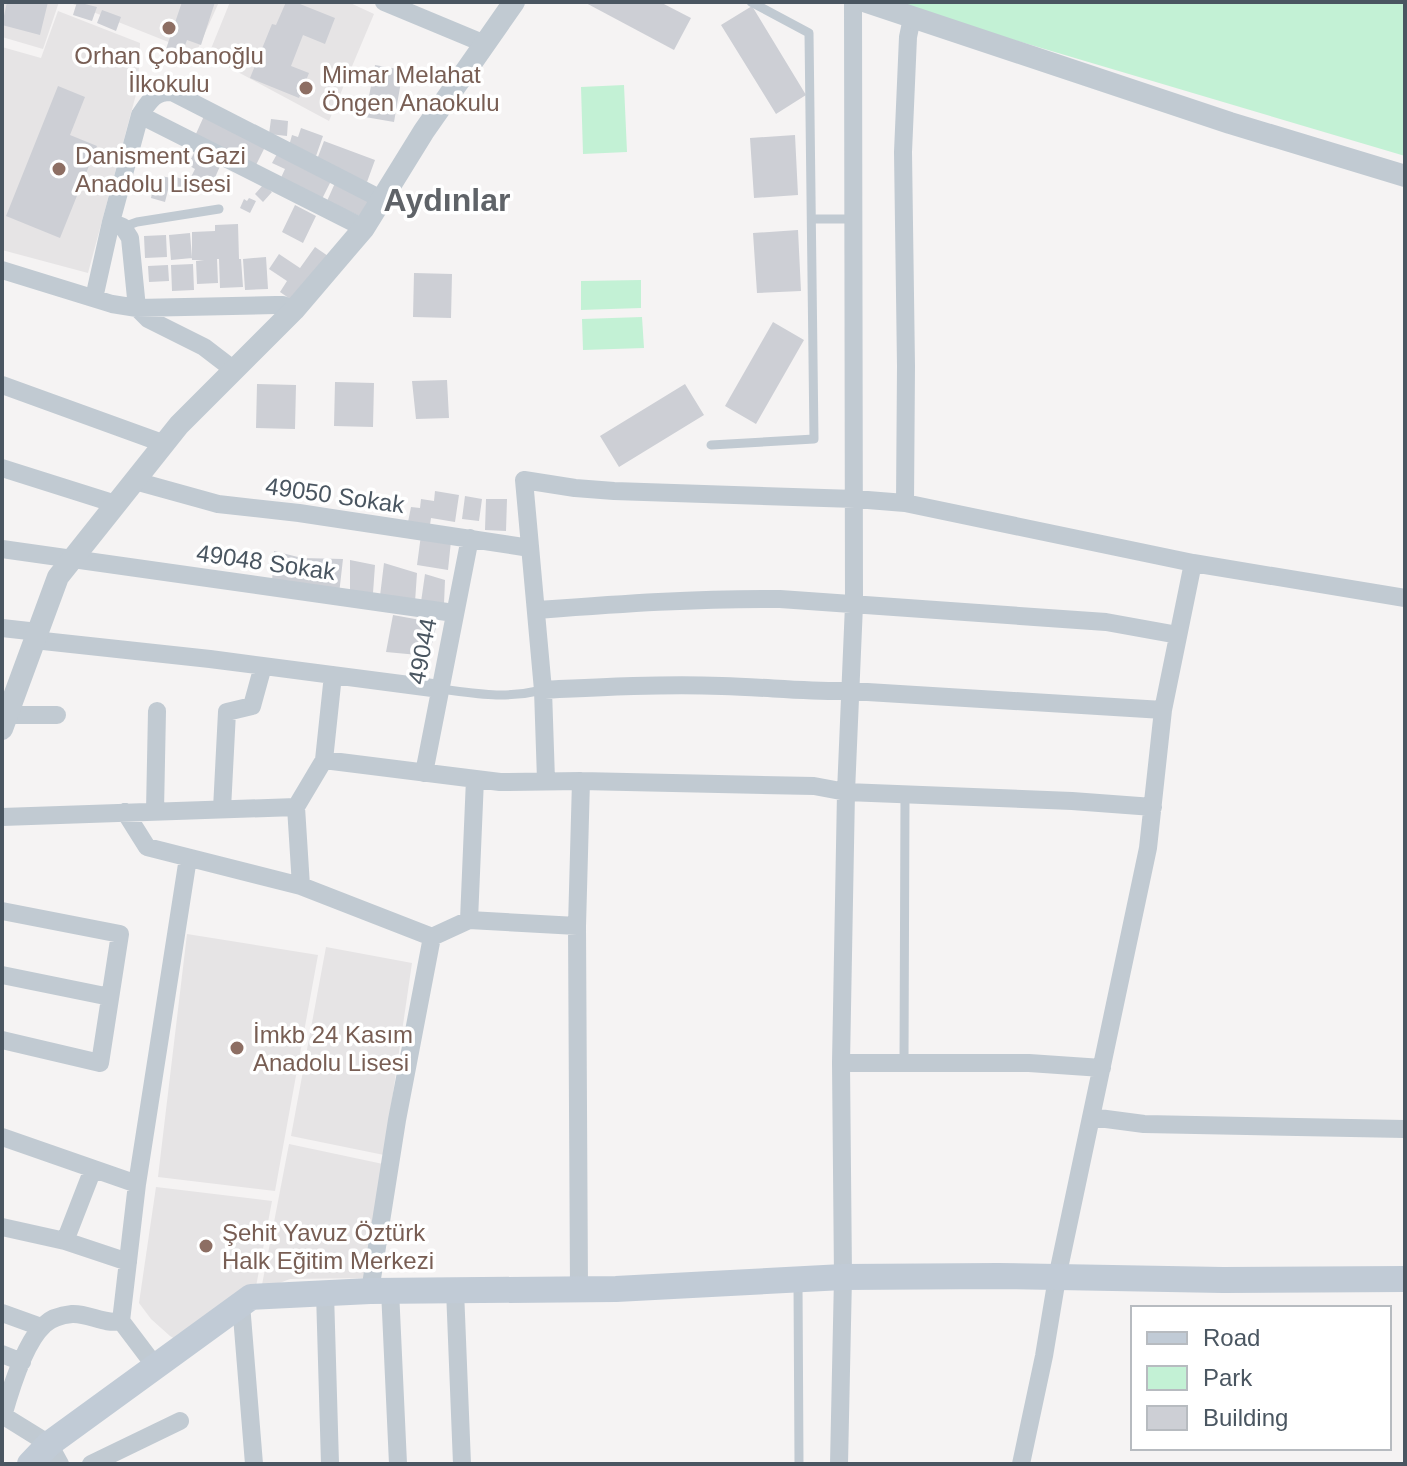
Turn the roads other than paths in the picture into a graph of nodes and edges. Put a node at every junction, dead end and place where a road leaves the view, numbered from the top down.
1 (384, 2) edge
2 (514, 2) edge
3 (751, 2) edge
4 (853, 2) edge
5 (867, 2) edge
6 (912, 18) junction
7 (485, 44) junction
8 (140, 115) junction
9 (1405, 176) edge
10 (381, 199) junction
11 (219, 209) dead end
12 (812, 219) junction
13 (854, 219) junction
14 (117, 224) junction
15 (364, 228) junction
16 (2, 270) edge
17 (94, 298) junction
18 (137, 308) junction
19 (294, 310) junction
20 (234, 370) junction
21 (2, 385) edge
22 (165, 444) junction
23 (711, 445) dead end
24 (2, 468) edge
25 (135, 481) junction
26 (855, 499) junction
27 (905, 503) junction
28 (116, 504) junction
29 (470, 538) junction
30 (530, 548) junction
31 (2, 549) edge
32 (72, 560) junction
33 (1193, 563) junction
34 (1405, 598) edge
35 (854, 605) junction
36 (537, 610) junction
37 (454, 613) junction
38 (2, 628) edge
39 (1178, 635) junction
40 (36, 636) junction
41 (263, 666) junction
42 (333, 675) junction
43 (440, 689) junction
44 (543, 690) junction
45 (851, 691) junction
46 (1163, 710) junction
47 (157, 711) dead end
48 (5, 715) edge
49 (57, 715) dead end
50 (324, 760) junction
51 (424, 773) junction
52 (475, 779) junction
53 (546, 780) junction
54 (581, 781) junction
55 (846, 792) junction
56 (905, 794) junction
57 (296, 807) junction
58 (1153, 807) junction
59 (222, 809) junction
60 (155, 811) junction
61 (125, 812) junction
62 (2, 817) edge
63 (188, 858) junction
64 (301, 886) junction
65 (2, 911) edge
66 (469, 920) junction
67 (577, 926) junction
68 (432, 937) junction
69 (2, 975) edge
70 (110, 997) junction
71 (2, 1040) edge
72 (841, 1063) junction
73 (904, 1063) junction
74 (1102, 1068) junction
75 (1091, 1117) junction
76 (1405, 1129) edge
77 (2, 1137) edge
78 (93, 1169) junction
79 (137, 1184) junction
80 (2, 1227) edge
81 (65, 1241) junction
82 (128, 1262) junction
83 (843, 1277) junction
84 (1057, 1278) junction
85 (1405, 1279) edge
86 (798, 1280) junction
87 (579, 1289) junction
88 (380, 1290) junction
89 (455, 1290) junction
90 (325, 1293) junction
91 (241, 1304) junction
92 (2, 1313) edge
93 (121, 1321) junction
94 (41, 1327) junction
95 (2, 1354) edge
96 (22, 1362) junction
97 (155, 1366) junction
98 (3, 1415) edge
99 (180, 1421) dead end
100 (54, 1454) edge
101 (30, 1464) edge
102 (91, 1464) edge
103 (254, 1464) edge
104 (330, 1464) edge
105 (398, 1464) edge
106 (462, 1464) edge
107 (799, 1464) edge
108 (839, 1464) edge
109 (1021, 1464) edge

1 - 7 street
2 - 7 street
3 - 12 lane
4 - 13 street
5 - 6 street
6 - 9 street
6 - 27 street
7 - 10 street
8 - 10 street
8 - 14 street
8 - 15 street
10 - 15 street
11 - 14 lane
12 - 13 lane
12 - 23 lane
13 - 26 street
14 - 17 street
14 - 18 street
15 - 19 street
16 - 17 street
17 - 18 street
18 - 19 street
18 - 20 street
19 - 20 street
20 - 22 street
21 - 22 street
22 - 25 street
24 - 28 street
25 - 28 street
25 - 29 street, 49050 Sokak
26 - 27 street
26 - 30 street
26 - 35 street
27 - 33 street
28 - 32 street
29 - 30 street, 49050 Sokak
29 - 37 street, 49044
30 - 36 street
31 - 32 street, 49048 Sokak
32 - 37 street, 49048 Sokak
32 - 40 street
33 - 34 street
33 - 39 street
35 - 36 street
35 - 39 street
35 - 45 street
36 - 44 street
37 - 43 street, 49044
38 - 40 street
39 - 46 street
40 - 41 street
40 - 48 street
41 - 42 street
41 - 59 street
42 - 43 street
42 - 50 street
43 - 44 lane
43 - 51 street, 49044
44 - 45 street
44 - 53 street
45 - 46 street
45 - 55 street
46 - 58 street
47 - 60 street
48 - 49 street
50 - 51 street
50 - 57 street
51 - 52 street
52 - 53 street
52 - 66 street
53 - 54 street
54 - 55 street
54 - 67 street
55 - 56 street
55 - 72 street
56 - 58 street
56 - 73 lane
57 - 59 street
57 - 64 street
58 - 74 street
59 - 60 street
60 - 61 street
61 - 62 street
61 - 63 street
63 - 64 street
63 - 79 street
64 - 68 street
65 - 70 street
66 - 67 street
66 - 68 street
67 - 87 street
68 - 88 street
69 - 70 street
70 - 71 street
72 - 73 street
72 - 83 street
73 - 74 street
74 - 75 street
75 - 76 street
75 - 84 street
77 - 78 street
78 - 79 street
78 - 81 street
79 - 82 street
80 - 81 street
81 - 82 street
82 - 93 street
83 - 84 main road
83 - 86 main road
83 - 108 street
84 - 85 main road
84 - 109 street
86 - 87 main road
86 - 107 lane
87 - 89 main road
88 - 89 main road
88 - 90 main road
88 - 105 street
89 - 106 street
90 - 91 main road
90 - 104 street
91 - 97 main road
91 - 103 street
92 - 94 street
93 - 94 street
93 - 97 street
94 - 96 street
95 - 96 street
96 - 98 street
97 - 100 main road
98 - 100 street
99 - 102 street
100 - 101 main road

